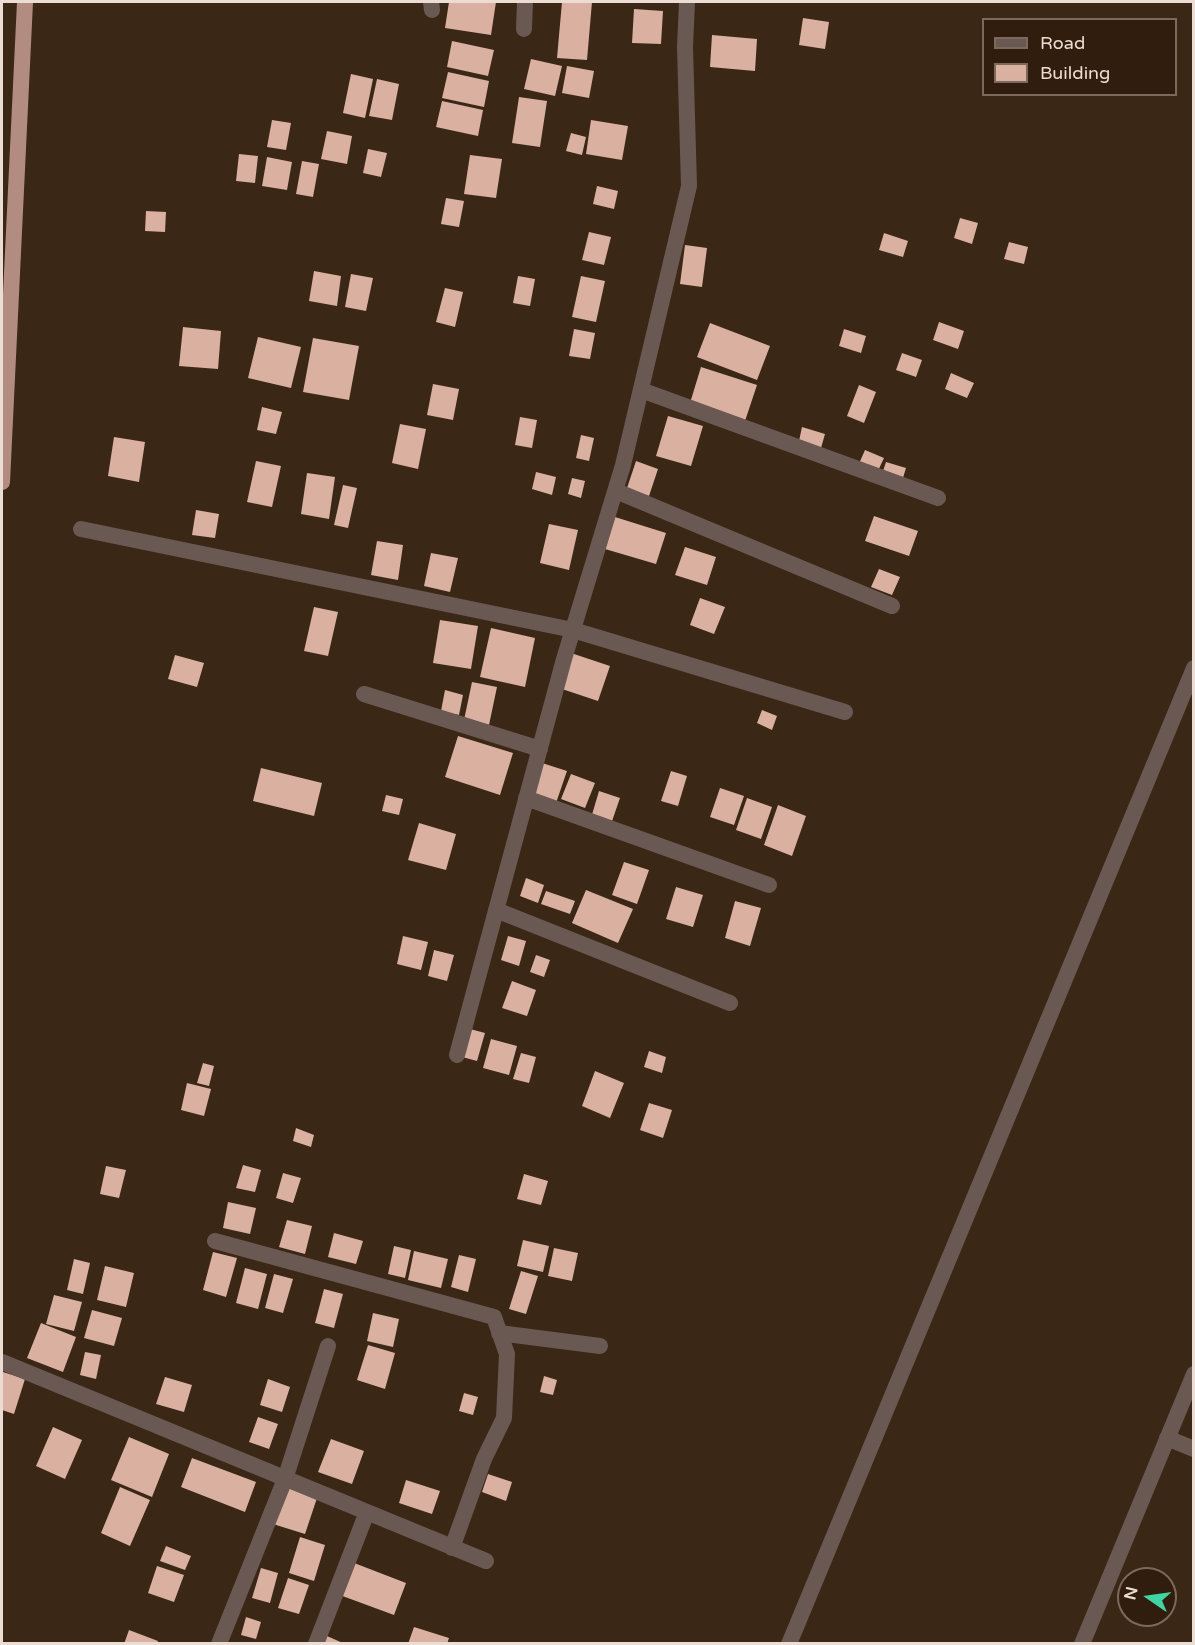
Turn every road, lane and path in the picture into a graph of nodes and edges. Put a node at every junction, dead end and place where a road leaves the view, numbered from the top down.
1 (25, 2) edge
2 (525, 2) edge
3 (687, 2) edge
4 (524, 29) dead end
5 (641, 390) junction
6 (2, 482) edge
7 (616, 491) junction
8 (938, 498) dead end
9 (81, 529) dead end
10 (892, 606) dead end
11 (573, 630) junction
12 (1194, 668) edge
13 (364, 694) dead end
14 (845, 712) dead end
15 (540, 749) junction
16 (526, 798) junction
17 (769, 885) dead end
18 (496, 910) junction
19 (730, 1003) dead end
20 (456, 1055) dead end
21 (216, 1241) dead end
22 (499, 1333) junction
23 (328, 1346) dead end
24 (600, 1346) dead end
25 (2, 1362) edge
26 (1194, 1374) edge
27 (1167, 1438) junction
28 (1194, 1449) edge
29 (285, 1479) junction
30 (367, 1512) junction
31 (452, 1548) junction
32 (486, 1561) dead end
33 (219, 1644) edge
34 (315, 1644) edge
35 (789, 1644) edge
36 (1082, 1644) edge

1 - 6 highway
2 - 4 street
3 - 5 street
5 - 7 street
5 - 8 street
7 - 10 street
7 - 11 street
9 - 11 street
11 - 14 street
11 - 15 street
12 - 35 street
13 - 15 street
15 - 16 street
16 - 17 street
16 - 18 street
18 - 19 street
18 - 20 street
21 - 22 street
22 - 24 street
22 - 31 street
23 - 29 street
25 - 29 street
26 - 27 street
27 - 28 street
27 - 36 street
29 - 30 street
29 - 33 street
30 - 31 street
30 - 34 street
31 - 32 street

